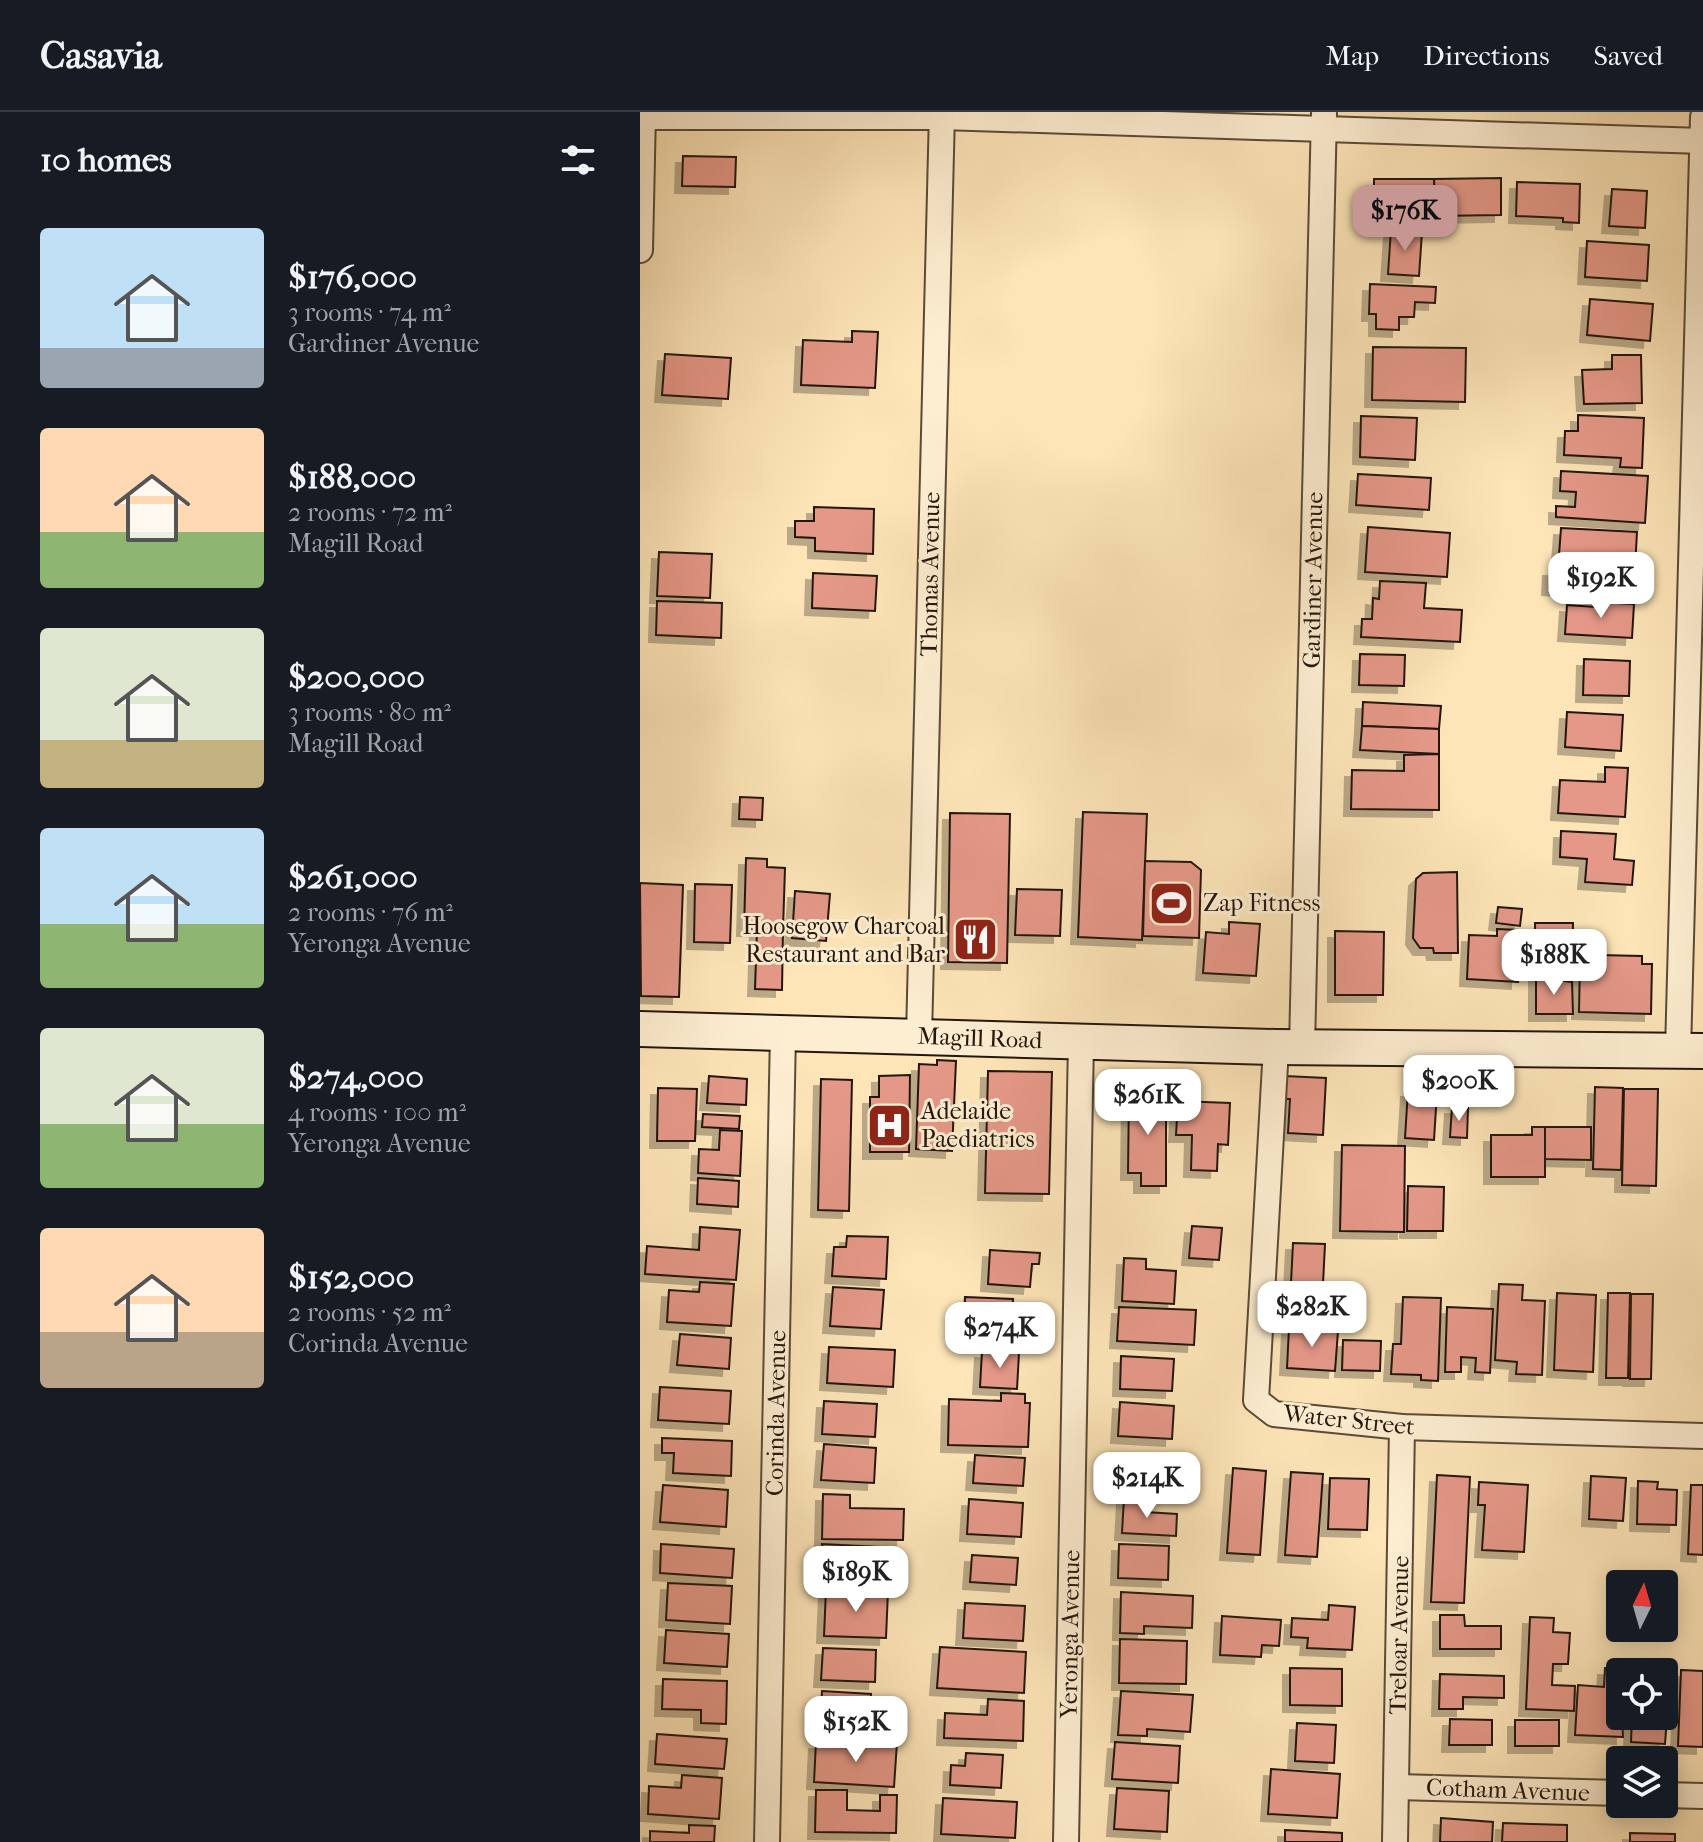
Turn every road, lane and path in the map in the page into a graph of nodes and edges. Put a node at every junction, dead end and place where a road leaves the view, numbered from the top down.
1 (942, 115) edge
2 (642, 116) edge
3 (1703, 117) edge
4 (1324, 120) edge
5 (1703, 141) edge
6 (640, 250) edge
7 (640, 1029) edge
8 (783, 1033) junction
9 (919, 1036) junction
10 (1081, 1041) junction
11 (1289, 1047) junction
12 (1690, 1051) edge
13 (1402, 1427) junction
14 (1703, 1436) edge
15 (1397, 1787) junction
16 (1606, 1793) edge
17 (1678, 1795) edge
18 (1703, 1796) edge
19 (767, 1842) edge
20 (1066, 1842) edge
21 (1395, 1842) edge

1 - 2 street
1 - 4 street
1 - 9 street, Thomas Avenue
2 - 6 street
3 - 5 street
4 - 5 street
4 - 11 street, Gardiner Avenue
5 - 12 street
7 - 8 main road, Magill Road
8 - 9 main road, Magill Road
8 - 19 street, Corinda Avenue
9 - 10 main road, Magill Road
10 - 11 main road, Magill Road
10 - 20 street, Yeronga Avenue
11 - 12 main road, Magill Road
11 - 13 street, Water Street
13 - 14 street, Water Street
13 - 15 street, Treloar Avenue
15 - 16 street, Cotham Avenue
15 - 21 street, Treloar Avenue
17 - 18 street

